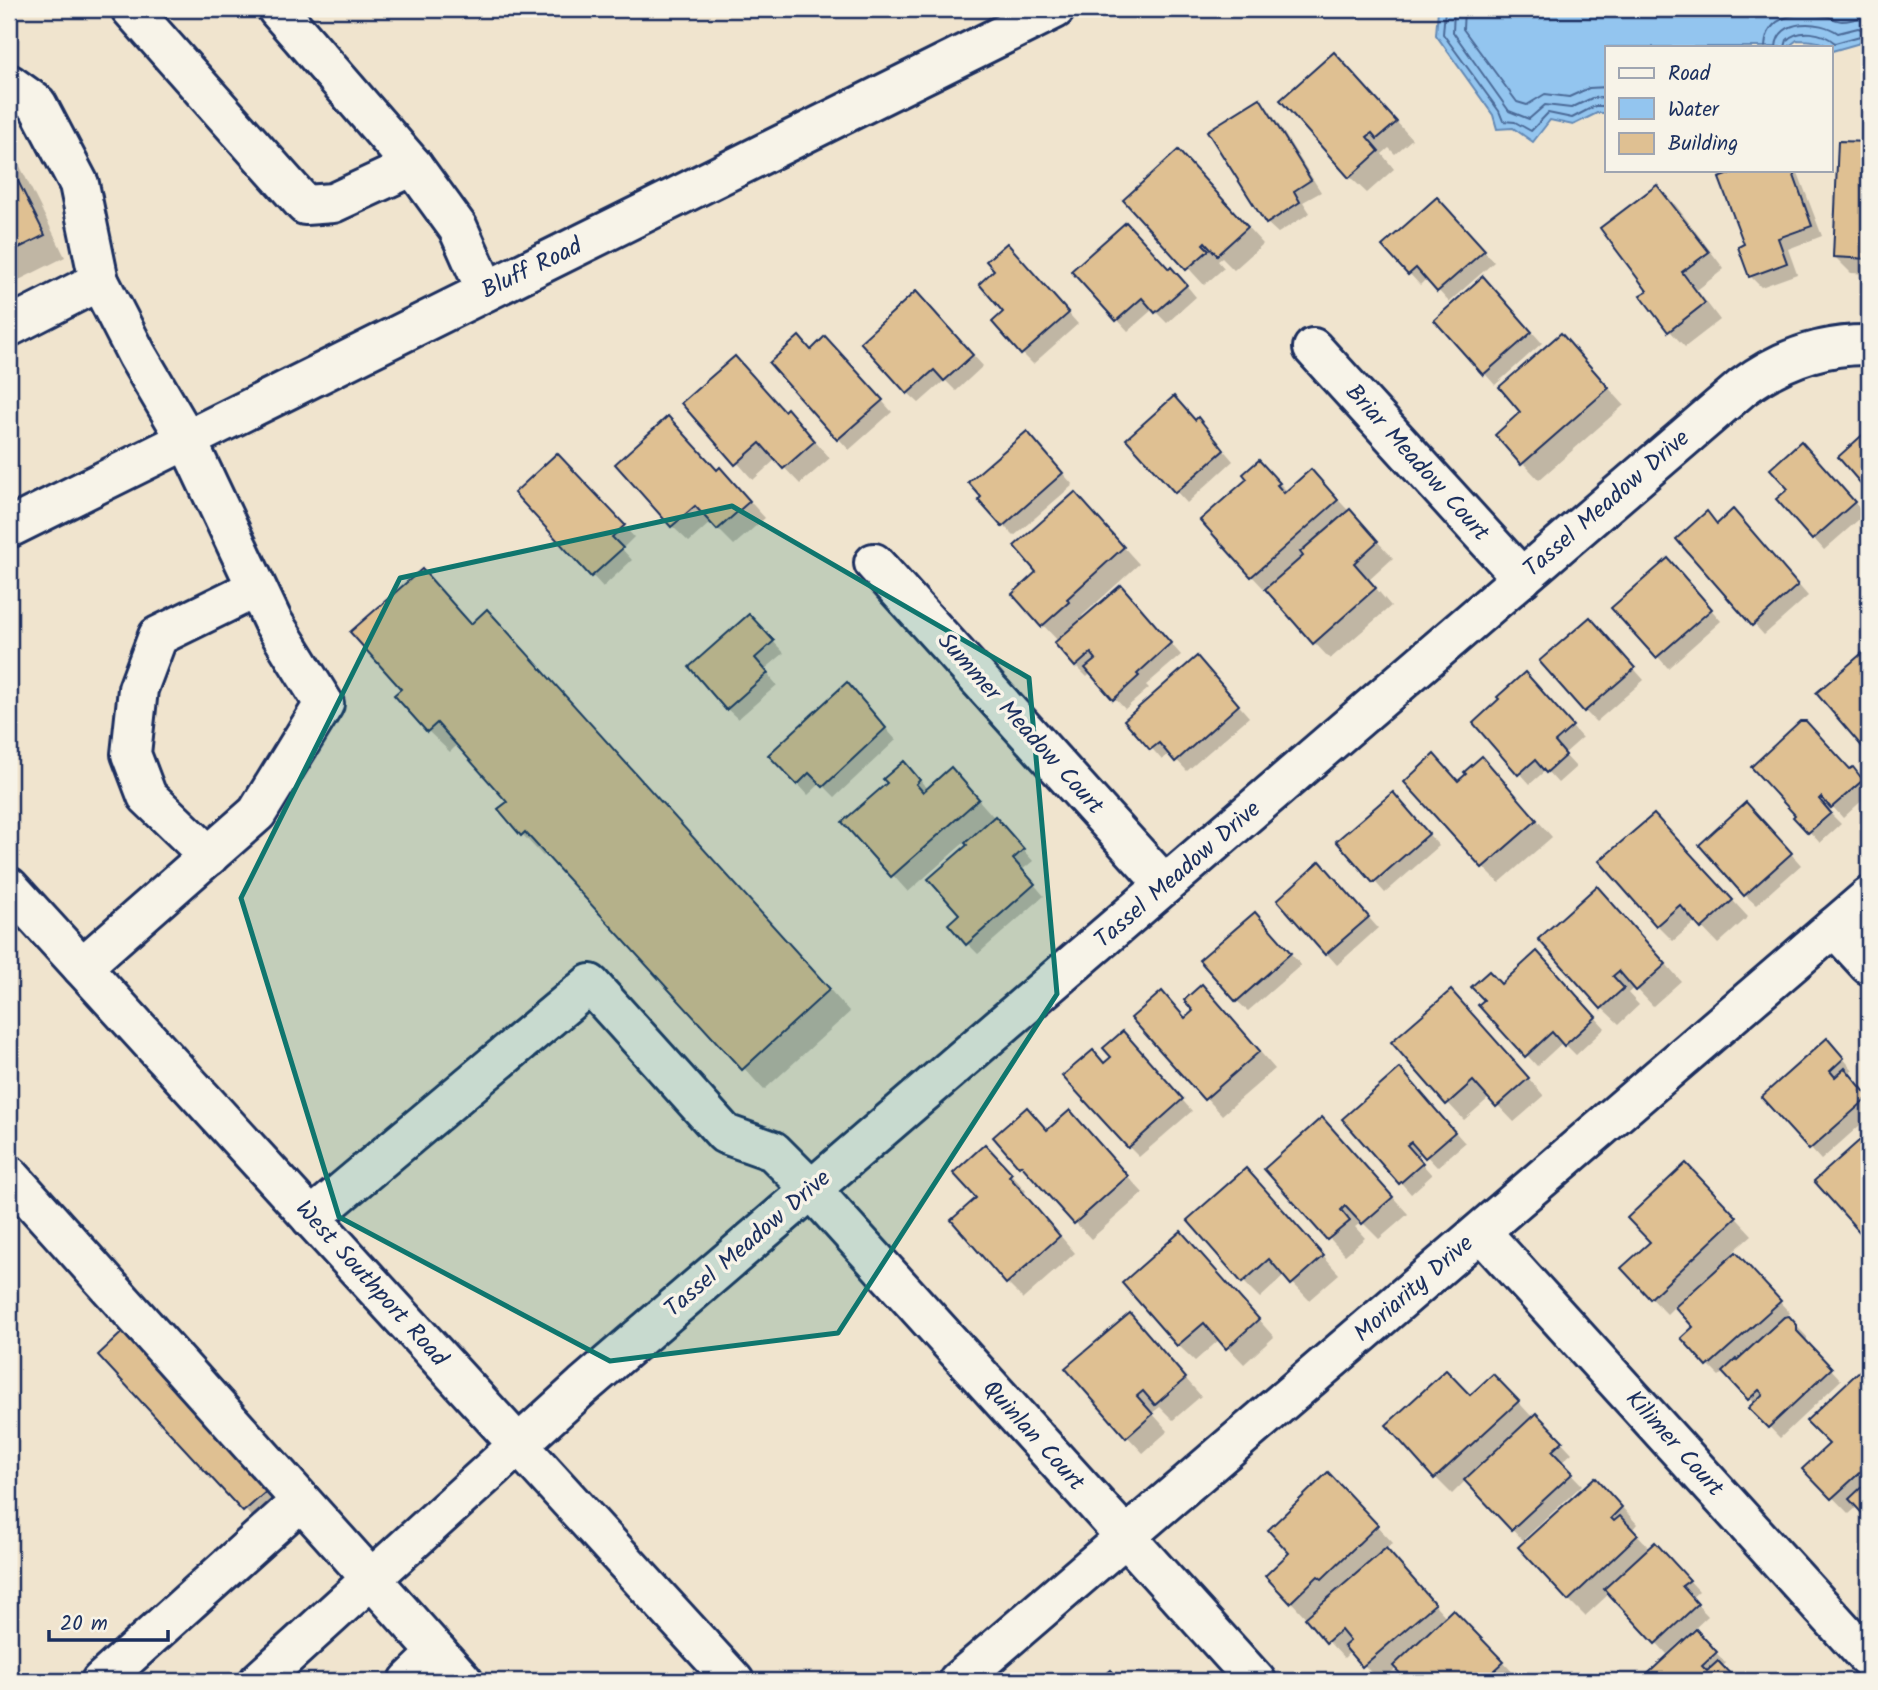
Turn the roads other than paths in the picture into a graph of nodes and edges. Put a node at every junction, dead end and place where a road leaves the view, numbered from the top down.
1 (131, 9) edge
2 (277, 9) edge
3 (1055, 9) edge
4 (9, 84) edge
5 (413, 166) junction
6 (99, 281) junction
7 (486, 291) junction
8 (9, 327) edge
9 (1864, 345) edge
10 (1313, 348) dead end
11 (187, 440) junction
12 (9, 528) edge
13 (874, 562) dead end
14 (1522, 578) junction
15 (256, 588) junction
16 (209, 856) junction
17 (1165, 885) junction
18 (9, 887) edge
19 (1869, 897) edge
20 (1834, 927) junction
21 (1869, 965) edge
22 (82, 967) junction
23 (9, 1175) edge
24 (812, 1190) junction
25 (311, 1218) junction
26 (1480, 1232) junction
27 (518, 1445) junction
28 (301, 1501) junction
29 (1124, 1538) junction
30 (370, 1579) junction
31 (438, 1653) junction
32 (1867, 1657) dead end
33 (101, 1681) edge
34 (260, 1681) edge
35 (409, 1681) edge
36 (463, 1681) edge
37 (734, 1681) edge
38 (958, 1681) edge
39 (1256, 1681) edge

1 - 5 street
2 - 5 street
3 - 7 street, Bluff Road
4 - 6 street
5 - 7 street
6 - 8 street
6 - 11 street
7 - 11 street, Bluff Road
9 - 14 street, Tassel Meadow Drive
10 - 14 street, Briar Meadow Court
11 - 12 street, Bluff Road
11 - 15 street
13 - 17 street, Summer Meadow Court
14 - 17 street, Tassel Meadow Drive
15 - 16 street
15 - 16 street
16 - 22 street
17 - 24 street, Tassel Meadow Drive
18 - 22 street, West Southport Road
19 - 20 street, Moriarity Drive
20 - 21 street
20 - 26 street, Moriarity Drive
22 - 25 street, West Southport Road
23 - 28 street
24 - 25 street, Quinlan Court
24 - 27 street, Tassel Meadow Drive
24 - 29 street, Quinlan Court
25 - 27 street, West Southport Road
26 - 29 street, Moriarity Drive
26 - 32 street, Kilimer Court
27 - 30 street, Tassel Meadow Drive
27 - 37 street, West Southport Road
28 - 30 street
28 - 33 street
29 - 38 street, Moriarity Drive
29 - 39 street, Quinlan Court
30 - 31 street
30 - 34 street, Tassel Meadow Drive
31 - 35 street
31 - 36 street

